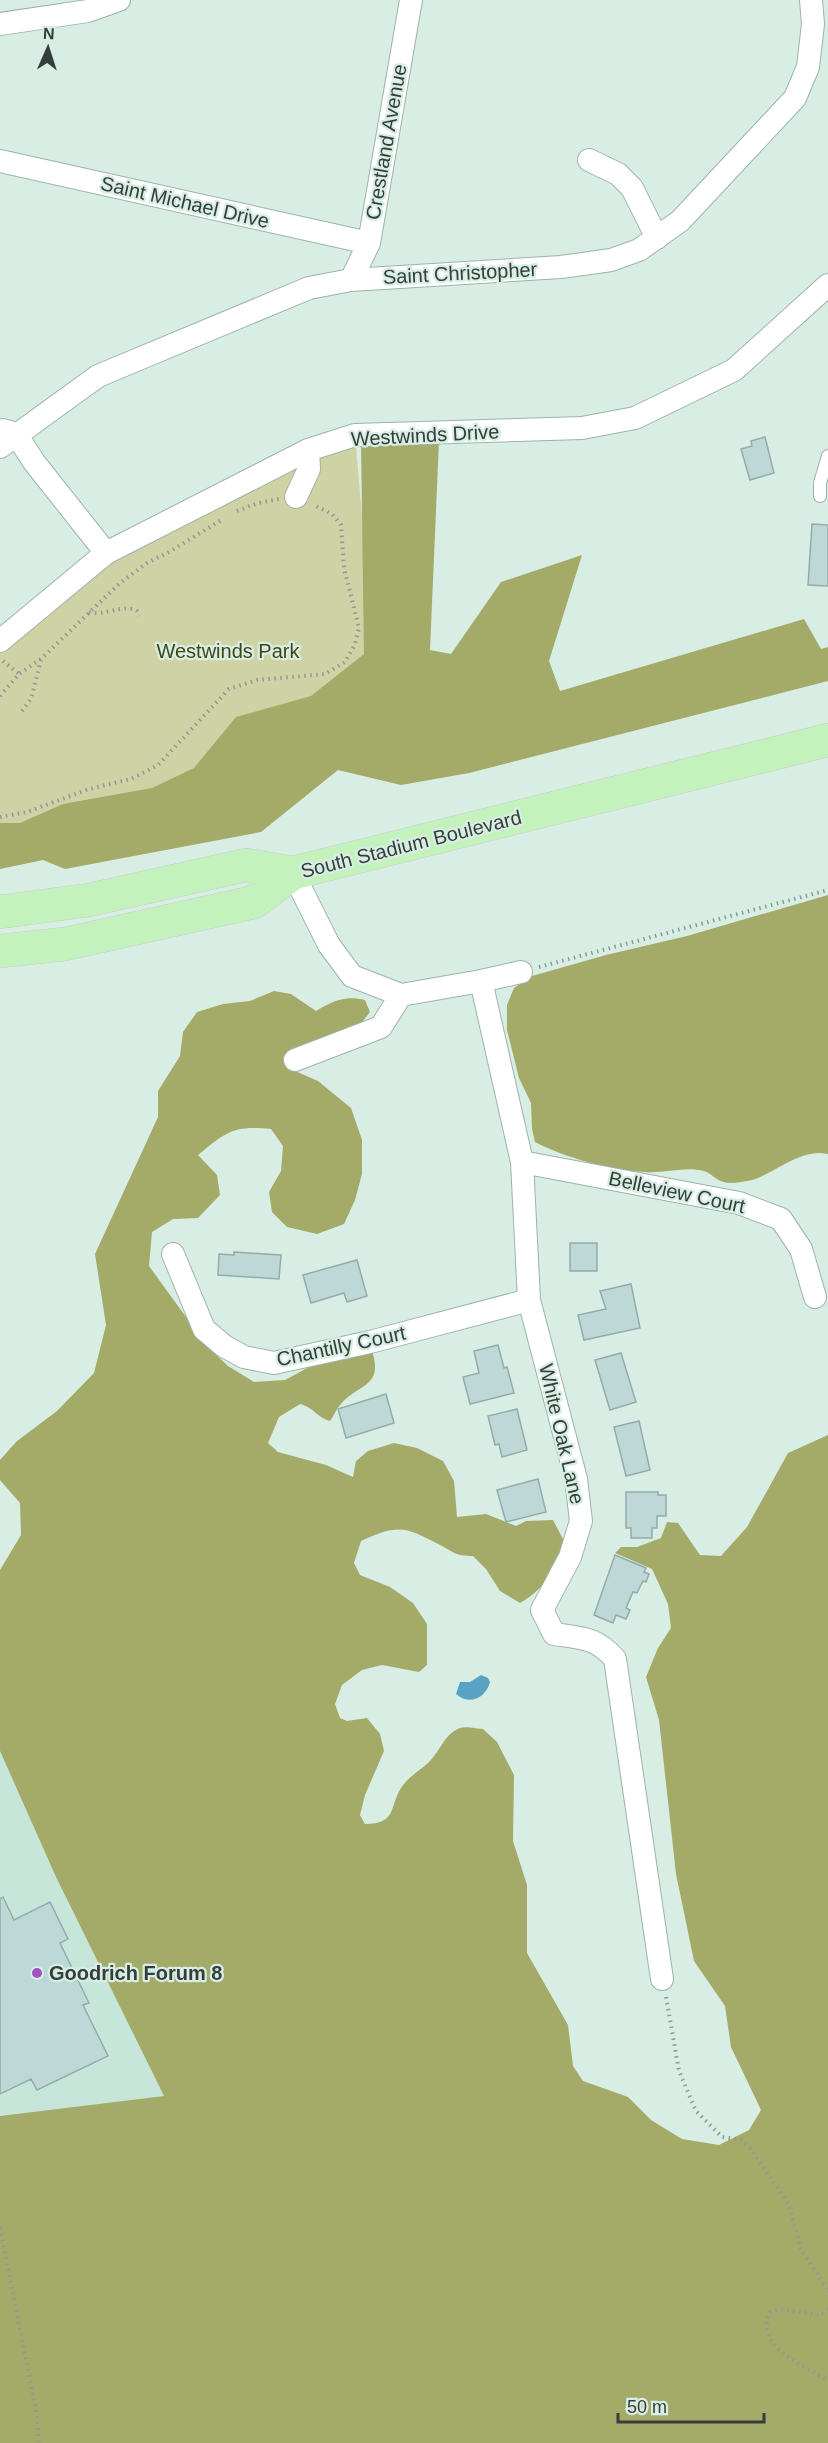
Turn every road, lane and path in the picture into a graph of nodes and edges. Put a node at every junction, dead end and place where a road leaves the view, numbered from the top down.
1 (119, 0) edge
2 (411, 0) edge
3 (811, 0) edge
4 (0, 24) edge
5 (0, 160) edge
6 (589, 160) dead end
7 (657, 238) junction
8 (369, 243) junction
9 (351, 280) junction
10 (828, 285) edge
11 (5, 436) edge
12 (308, 450) junction
13 (828, 456) edge
14 (820, 496) dead end
15 (296, 497) junction
16 (106, 553) junction
17 (89, 612) junction
18 (140, 616) dead end
19 (0, 641) edge
20 (0, 659) edge
21 (41, 659) junction
22 (19, 674) junction
23 (0, 696) edge
24 (22, 711) dead end
25 (828, 740) edge
26 (0, 817) edge
27 (292, 873) junction
28 (828, 890) edge
29 (0, 912) edge
30 (0, 951) edge
31 (521, 972) joint
32 (481, 981) junction
33 (401, 995) junction
34 (295, 1060) dead end
35 (522, 1162) junction
36 (173, 1254) dead end
37 (815, 1296) dead end
38 (529, 1300) junction
39 (662, 1979) joint
40 (0, 2228) edge
41 (828, 2289) edge
42 (828, 2309) edge
43 (828, 2381) edge
44 (39, 2443) edge

1 - 4 street
2 - 8 street, Crestland Avenue
3 - 7 street, Saint Christopher
5 - 8 street, Saint Michael Drive
6 - 7 street
7 - 9 street, Saint Christopher
8 - 9 street, Crestland Avenue
9 - 11 street, Saint Christopher
10 - 12 street, Westwinds Drive
11 - 16 street
12 - 15 street
12 - 16 street, Westwinds Drive
13 - 14 lane
15 - 17 path
15 - 26 path
16 - 19 street, Westwinds Drive
17 - 18 path
17 - 21 path
20 - 22 path
21 - 22 path
21 - 24 path
22 - 23 path
25 - 27 main road, South Stadium Boulevard
27 - 29 main road
27 - 30 main road, South Stadium Boulevard
27 - 33 street
28 - 31 path
31 - 32 street
32 - 33 street
32 - 35 street, White Oak Lane
33 - 34 street
35 - 37 street, Belleview Court
35 - 38 street, White Oak Lane
36 - 38 street, Chantilly Court
38 - 39 street, White Oak Lane
39 - 41 path
40 - 44 path
42 - 43 path

